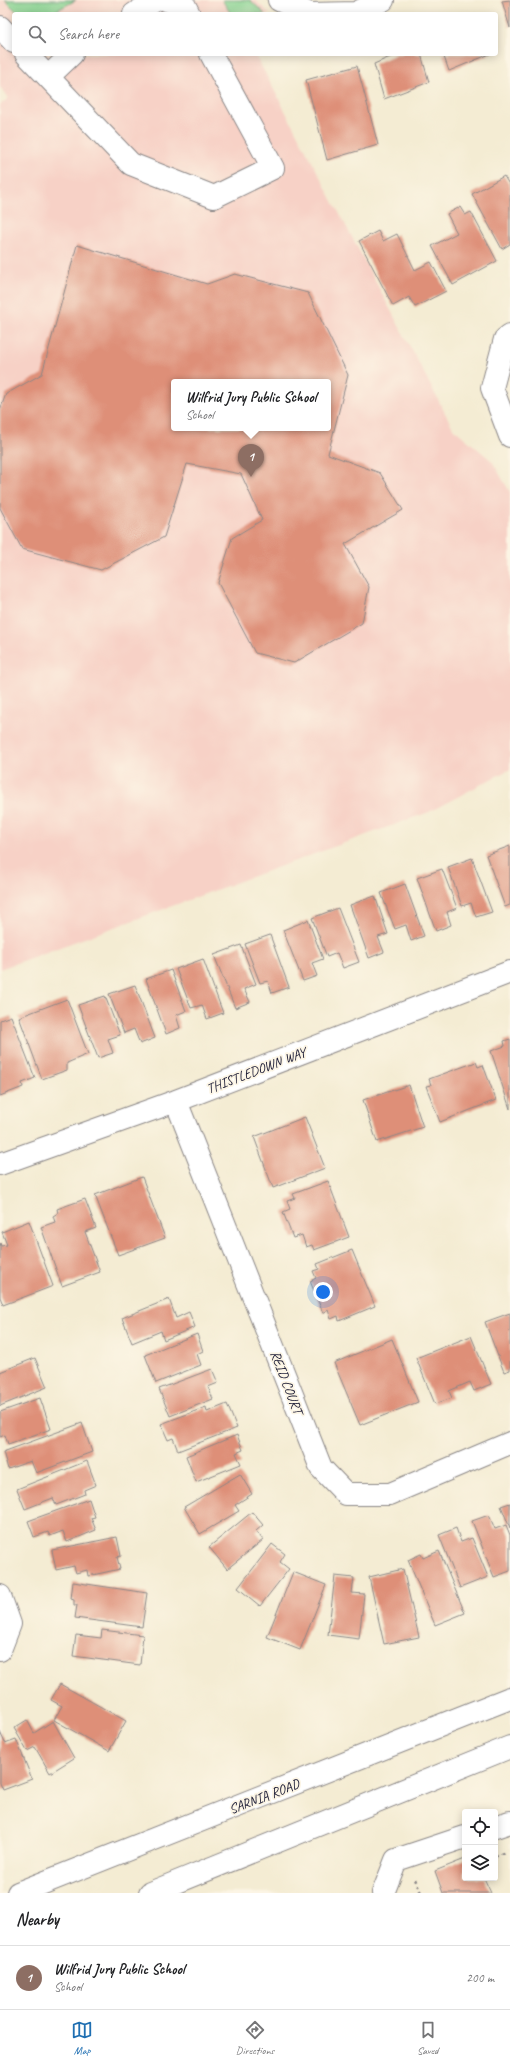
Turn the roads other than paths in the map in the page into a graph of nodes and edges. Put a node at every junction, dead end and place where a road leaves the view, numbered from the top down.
1 (156, 0) edge
2 (166, 0) edge
3 (279, 0) edge
4 (382, 0) edge
5 (137, 12) edge
6 (188, 12) edge
7 (306, 12) edge
8 (358, 12) edge
9 (0, 27) edge
10 (12, 40) edge
11 (28, 56) edge
12 (70, 56) edge
13 (212, 56) edge
14 (48, 77) junction
15 (510, 335) edge
16 (510, 436) edge
17 (510, 972) edge
18 (176, 1101) junction
19 (0, 1164) edge
20 (510, 1443) edge
21 (0, 1596) edge
22 (0, 1650) edge
23 (510, 1698) edge
24 (510, 1747) edge
25 (510, 1822) edge
26 (498, 1826) edge
27 (462, 1838) edge
28 (18, 1893) edge
29 (150, 1893) edge
30 (383, 1893) edge

1 - 5 street
2 - 6 street
3 - 7 street
4 - 8 street
9 - 10 street
11 - 14 street
12 - 14 street
13 - 14 street
15 - 16 street
17 - 18 street, THISTLEDOWN WAY
18 - 19 street, THISTLEDOWN WAY
18 - 20 street, REID COURT
21 - 22 street
23 - 28 street, SARNIA ROAD
24 - 29 street
25 - 26 street
27 - 30 street

